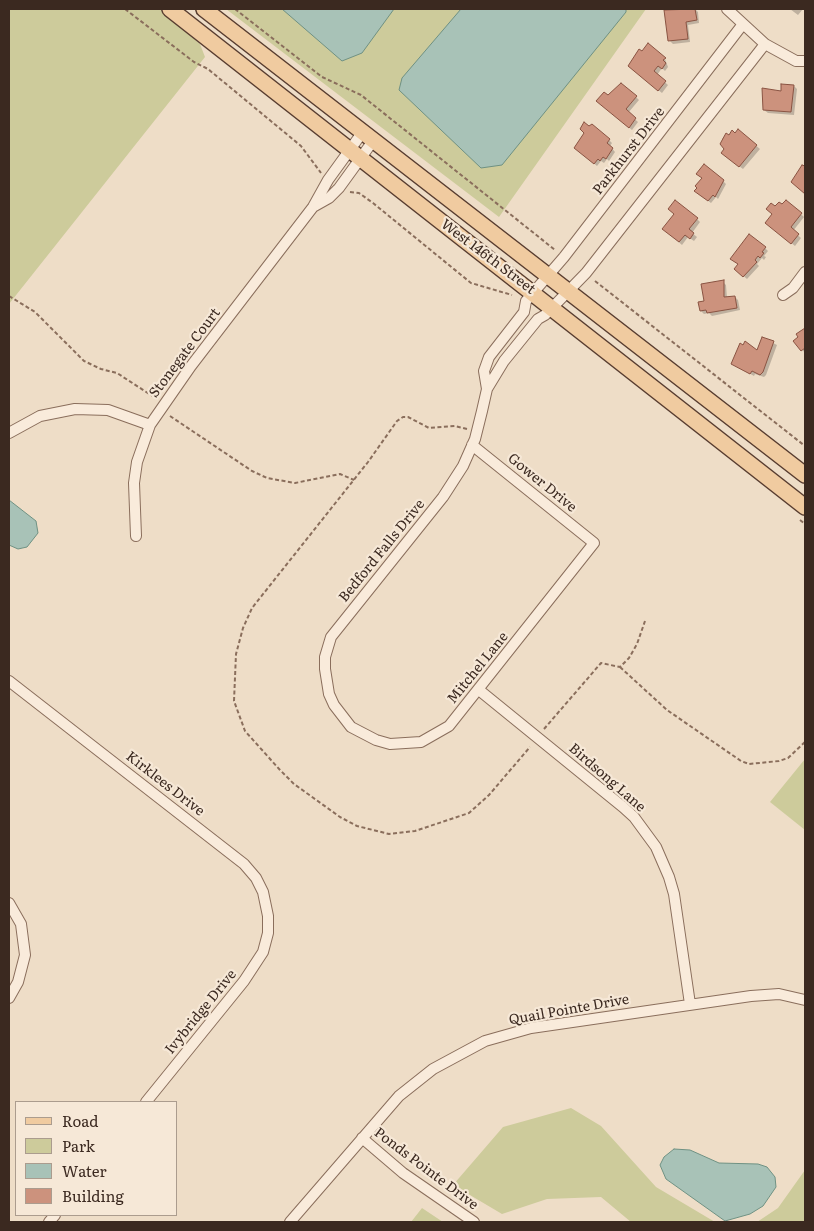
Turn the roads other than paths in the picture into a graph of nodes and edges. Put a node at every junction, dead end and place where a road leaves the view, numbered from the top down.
1 (170, 9) edge
2 (204, 9) edge
3 (727, 9) edge
4 (743, 24) junction
5 (765, 44) junction
6 (805, 61) edge
7 (368, 137) junction
8 (355, 155) junction
9 (805, 272) edge
10 (549, 276) junction
11 (567, 290) junction
12 (535, 293) junction
13 (783, 296) dead end
14 (552, 306) junction
15 (487, 389) junction
16 (150, 425) junction
17 (9, 433) edge
18 (472, 445) junction
19 (805, 475) edge
20 (805, 507) edge
21 (136, 536) dead end
22 (594, 543) joint
23 (9, 680) edge
24 (479, 690) junction
25 (351, 727) joint
26 (9, 903) edge
27 (268, 933) joint
28 (9, 998) edge
29 (805, 1000) edge
30 (690, 1004) junction
31 (147, 1101) edge
32 (362, 1138) junction
33 (290, 1222) edge
34 (474, 1222) edge

1 - 8 main road, West 146th Street
2 - 7 main road, West 146th Street
3 - 4 street
4 - 5 street
4 - 10 street, Parkhurst Drive
5 - 6 street
5 - 11 street
7 - 8 street, Stonegate Court
7 - 10 main road, West 146th Street
8 - 12 main road, West 146th Street
8 - 16 street, Stonegate Court
9 - 13 street
10 - 11 main road, West 146th Street
10 - 12 street, Parkhurst Drive
11 - 14 street
11 - 19 main road, West 146th Street
12 - 14 main road, West 146th Street
12 - 15 street, Bedford Falls Drive
14 - 15 street, Bedford Falls Drive
14 - 20 main road, West 146th Street
15 - 18 street, Bedford Falls Drive
16 - 17 street
16 - 21 street, Stonegate Court
18 - 22 street, Gower Drive
18 - 25 street, Bedford Falls Drive
22 - 24 street, Mitchel Lane
23 - 27 street, Kirklees Drive
24 - 25 street, Mitchel Lane
24 - 30 street, Birdsong Lane
26 - 28 street
27 - 31 street, Ivybridge Drive
29 - 30 street, Quail Pointe Drive
30 - 32 street, Quail Pointe Drive
32 - 33 street, Quail Pointe Drive
32 - 34 street, Ponds Pointe Drive

